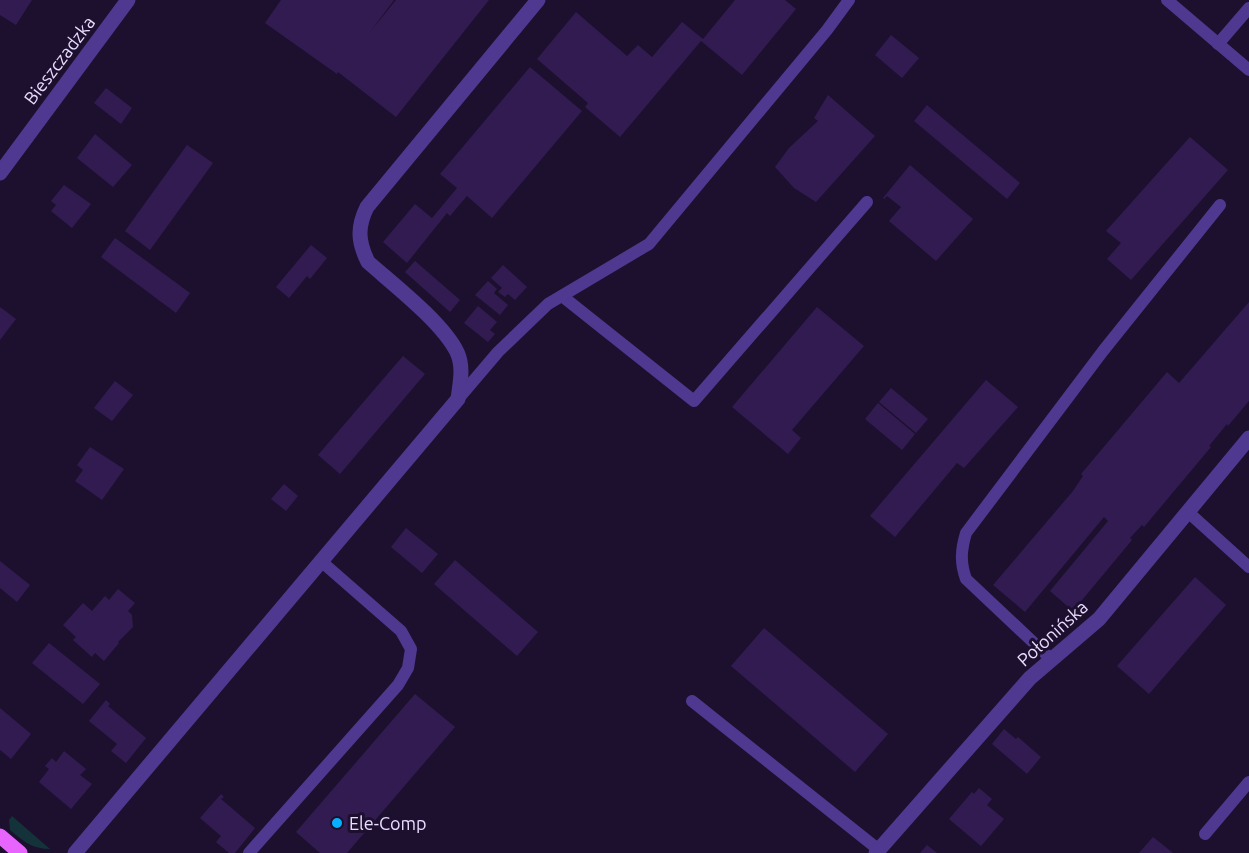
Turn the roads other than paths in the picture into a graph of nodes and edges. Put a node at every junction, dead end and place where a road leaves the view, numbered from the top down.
1 (128, 0) edge
2 (538, 0) edge
3 (849, 0) edge
4 (1167, 0) edge
5 (1249, 8) edge
6 (1218, 44) junction
7 (1249, 70) edge
8 (0, 173) edge
9 (867, 202) dead end
10 (1220, 205) dead end
11 (562, 296) junction
12 (458, 399) junction
13 (1249, 438) edge
14 (1188, 512) junction
15 (322, 562) junction
16 (1249, 567) edge
17 (1052, 660) junction
18 (692, 701) dead end
19 (1249, 782) edge
20 (1205, 834) dead end
21 (0, 836) edge
22 (877, 851) edge
23 (20, 853) edge
24 (75, 853) edge
25 (249, 853) edge

1 - 8 street, Bieszczadzka
2 - 12 street
3 - 11 lane
4 - 6 lane
5 - 6 lane
6 - 7 lane
9 - 11 lane
10 - 17 lane
11 - 12 lane
12 - 15 street
13 - 14 street, Połonińska
14 - 16 lane
14 - 17 street, Połonińska
15 - 24 street
15 - 25 lane
17 - 22 street, Połonińska
18 - 22 lane
19 - 20 lane
21 - 23 main road

